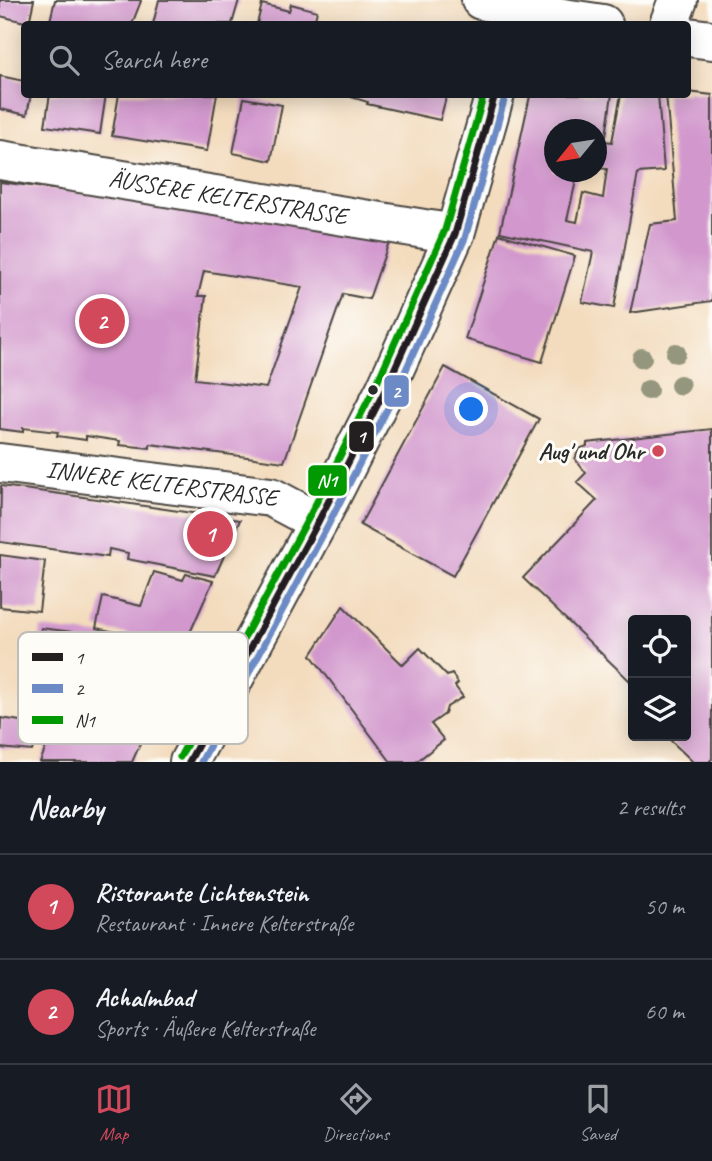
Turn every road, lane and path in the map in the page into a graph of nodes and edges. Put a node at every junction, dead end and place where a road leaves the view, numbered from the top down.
1 (678, 0) edge
2 (506, 8) edge
3 (585, 21) edge
4 (670, 21) edge
5 (691, 37) edge
6 (712, 40) edge
7 (494, 98) edge
8 (0, 160) edge
9 (455, 234) junction
10 (0, 463) edge
11 (318, 522) junction
12 (248, 652) edge
13 (199, 744) edge
14 (189, 762) edge

1 - 4 street
2 - 3 street
5 - 6 street
7 - 9 street
8 - 9 street, ÄUSSERE KELTERSTRASSE
9 - 11 street
10 - 11 street, INNERE KELTERSTRASSE
11 - 12 street
13 - 14 street

